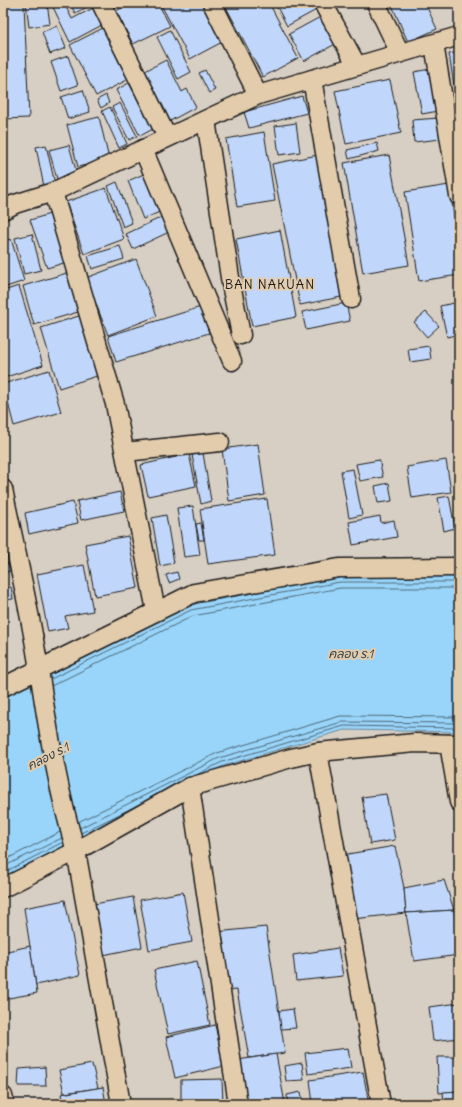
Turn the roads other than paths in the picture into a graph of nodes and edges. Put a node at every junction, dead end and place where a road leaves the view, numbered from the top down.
1 (101, 3) edge
2 (212, 3) edge
3 (322, 3) edge
4 (376, 3) edge
5 (459, 36) edge
6 (434, 44) junction
7 (400, 53) junction
8 (357, 66) junction
9 (312, 79) junction
10 (258, 95) junction
11 (206, 120) junction
12 (167, 137) junction
13 (143, 149) junction
14 (53, 192) junction
15 (459, 196) edge
16 (3, 210) edge
17 (351, 299) dead end
18 (241, 335) dead end
19 (232, 361) dead end
20 (220, 442) dead end
21 (125, 452) junction
22 (3, 489) edge
23 (459, 567) edge
24 (156, 611) junction
25 (39, 669) junction
26 (3, 687) edge
27 (454, 744) edge
28 (318, 752) junction
29 (190, 787) junction
30 (459, 802) edge
31 (76, 851) junction
32 (3, 888) edge
33 (3, 1096) edge
34 (5, 1104) edge
35 (121, 1104) edge
36 (238, 1104) edge
37 (381, 1104) edge

1 - 12 street
2 - 10 street
3 - 8 street
4 - 7 street
5 - 6 street
6 - 7 street
6 - 15 street
7 - 8 street
8 - 9 street
9 - 10 street
9 - 17 street
10 - 11 street
11 - 12 street
11 - 18 street
12 - 13 street
13 - 14 street
13 - 19 street
14 - 16 street
14 - 21 street
20 - 21 street
21 - 24 street
22 - 25 street
23 - 24 street
24 - 25 street
25 - 26 street
25 - 31 street
27 - 28 street
27 - 30 street
28 - 29 street
28 - 37 street
29 - 31 street
29 - 36 street
31 - 32 street
31 - 35 street
33 - 34 street

